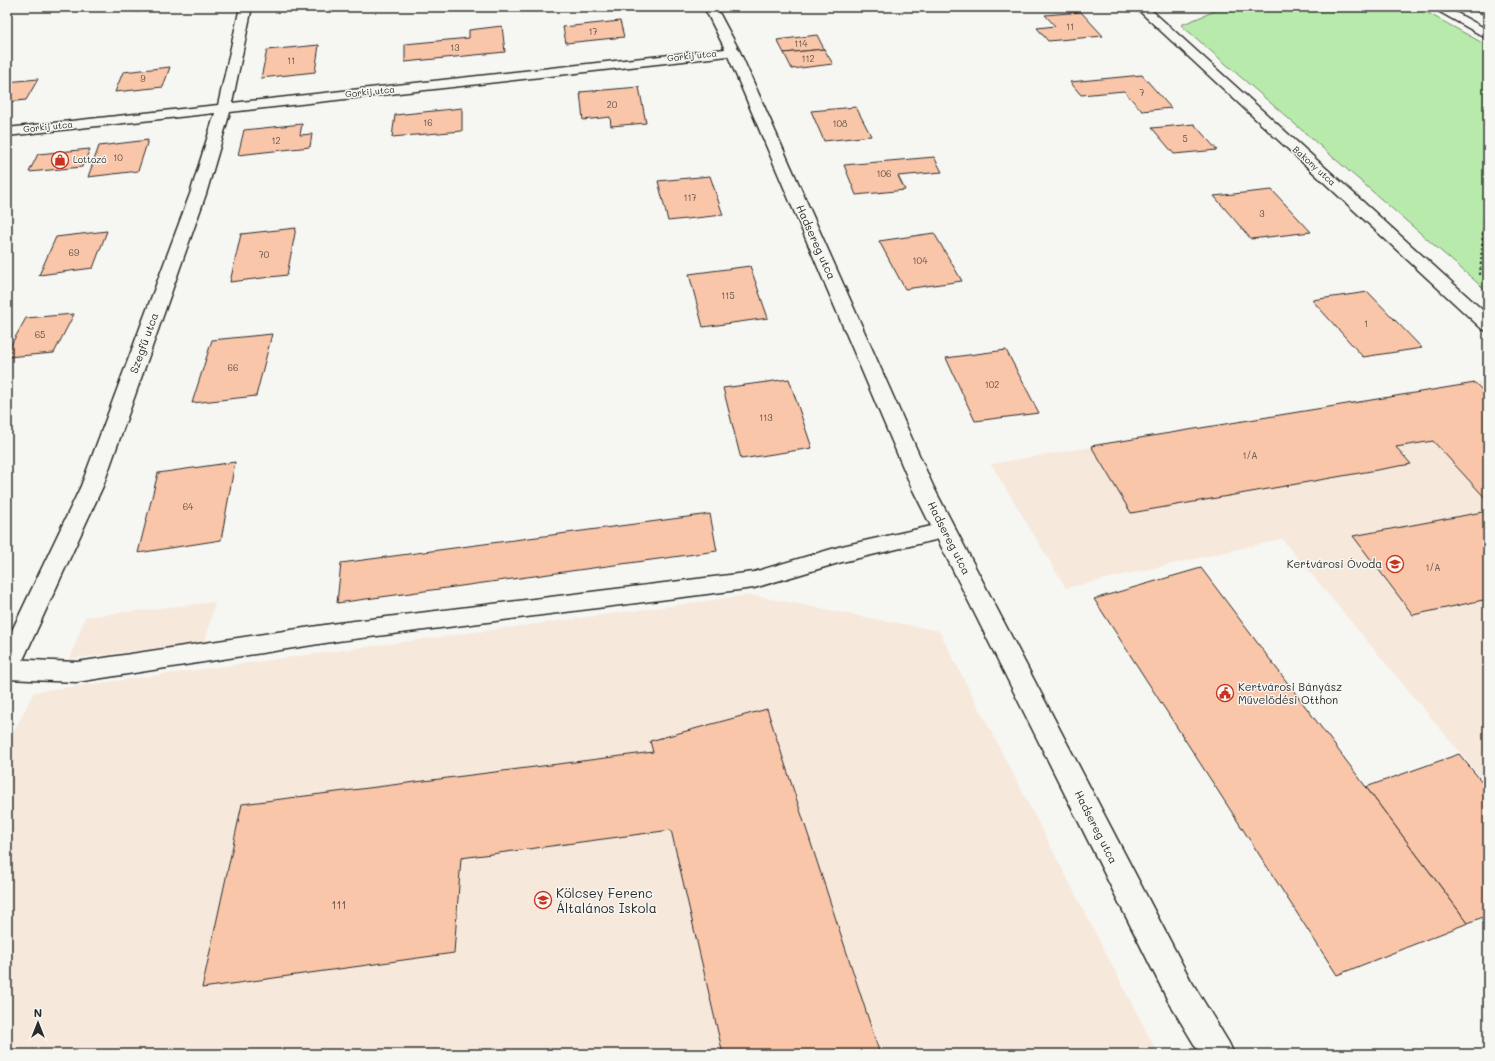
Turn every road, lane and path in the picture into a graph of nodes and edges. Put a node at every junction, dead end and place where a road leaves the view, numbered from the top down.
1 (246, 7) edge
2 (710, 7) edge
3 (1141, 7) edge
4 (1437, 7) edge
5 (1488, 35) edge
6 (733, 52) junction
7 (224, 108) junction
8 (7, 132) edge
9 (1488, 208) edge
10 (1477, 315) junction
11 (1488, 325) edge
12 (945, 531) junction
13 (7, 668) edge
14 (1218, 1054) edge

1 - 7 street, Szegfű utca
2 - 6 street, Hadsereg utca
3 - 10 street, Bakony utca
4 - 5 street
6 - 7 street, Gorkij utca
6 - 12 street, Hadsereg utca
7 - 8 street, Gorkij utca
7 - 13 street, Szegfű utca
9 - 10 path
10 - 11 street, Bakony utca
12 - 13 lane
12 - 14 street, Hadsereg utca

